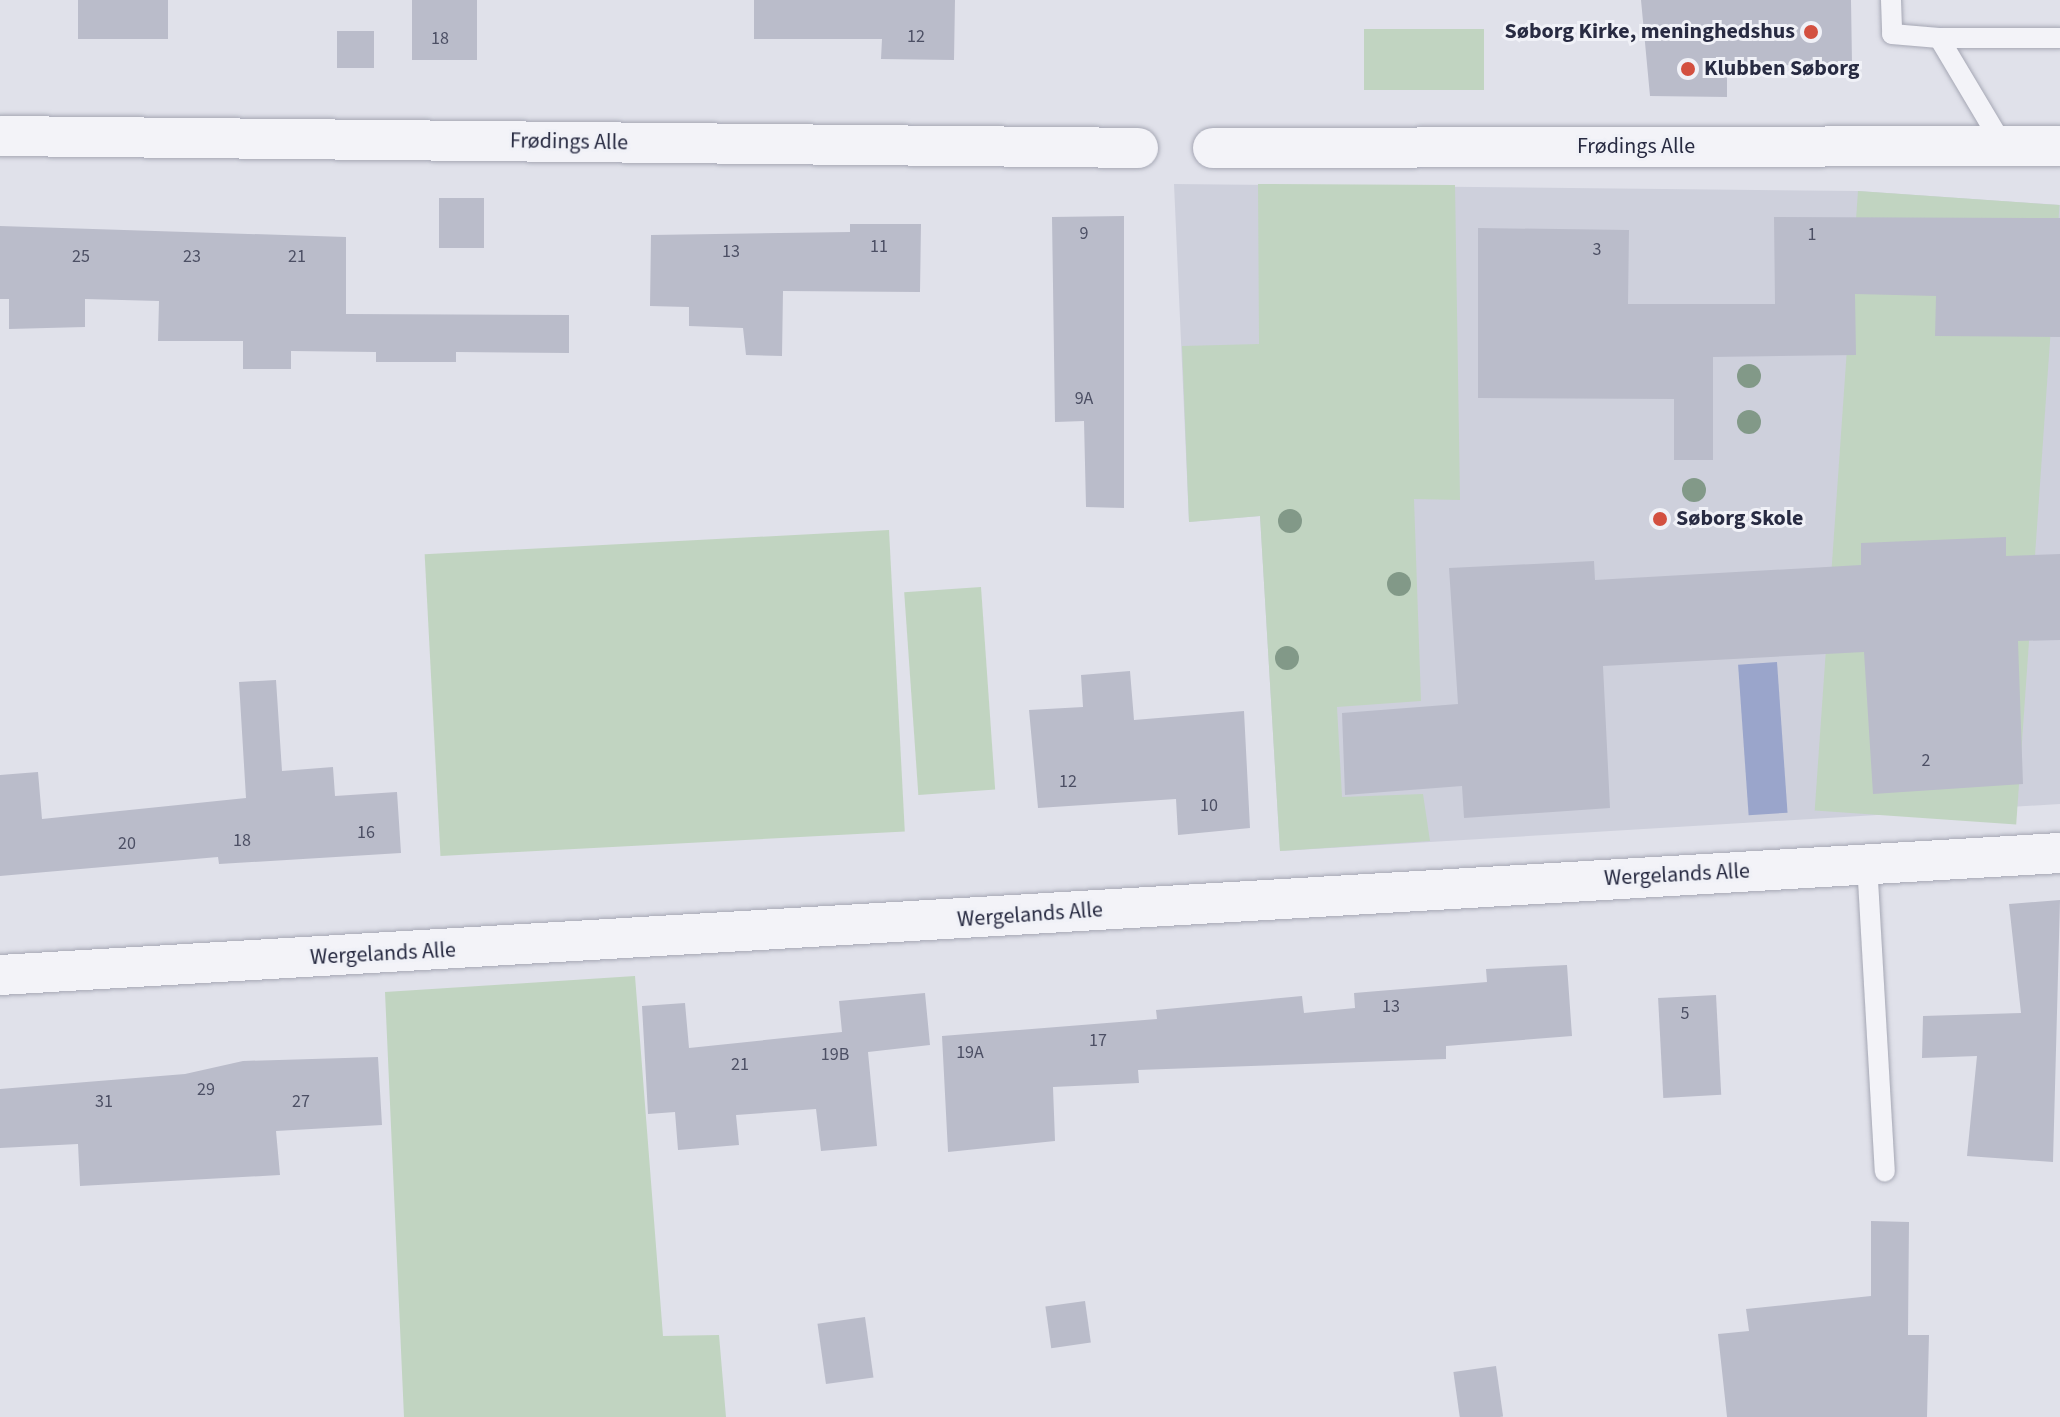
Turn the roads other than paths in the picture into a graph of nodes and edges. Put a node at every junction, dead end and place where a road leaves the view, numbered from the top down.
1 (1891, 0) edge
2 (1939, 38) junction
3 (2060, 38) edge
4 (0, 136) edge
5 (2060, 146) edge
6 (2004, 147) junction
7 (1138, 148) dead end
8 (1213, 148) dead end
9 (2060, 853) edge
10 (1867, 863) junction
11 (0, 975) edge
12 (1885, 1171) dead end

1 - 2 lane
2 - 3 lane
2 - 6 lane
4 - 7 street, Frødings Alle
5 - 6 street, Frødings Alle
6 - 8 street, Frødings Alle
9 - 10 street, Wergelands Alle
10 - 11 street, Wergelands Alle
10 - 12 lane

